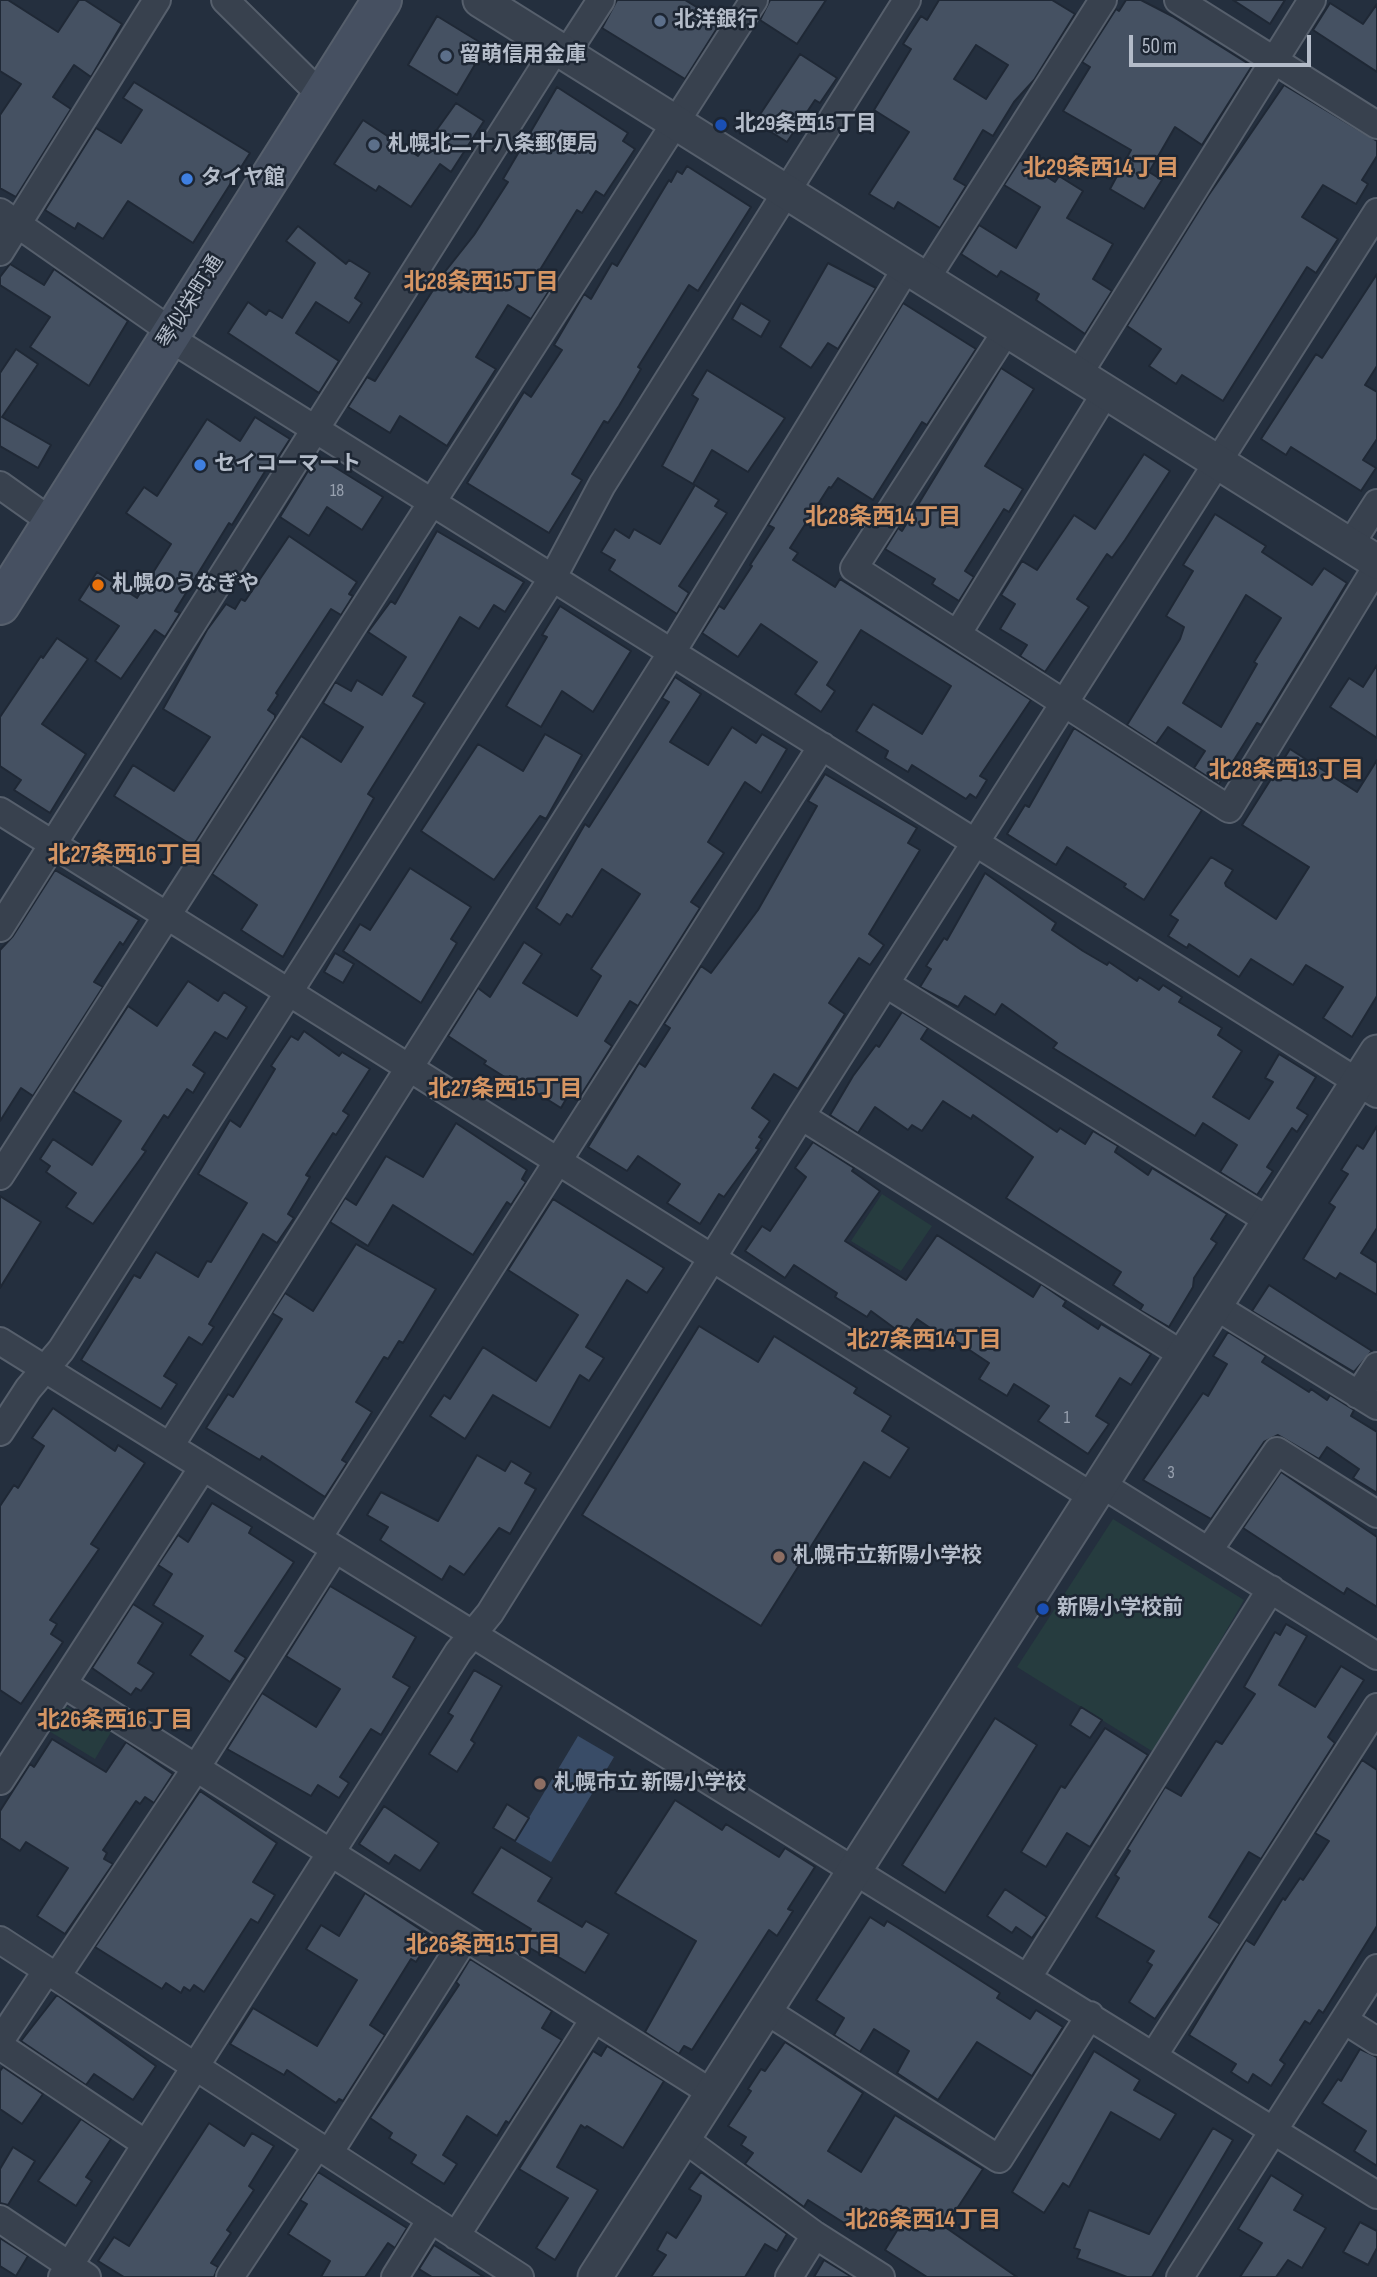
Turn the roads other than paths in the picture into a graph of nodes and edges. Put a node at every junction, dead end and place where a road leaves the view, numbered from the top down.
1 (157, 0) edge
2 (225, 0) edge
3 (382, 0) edge
4 (480, 0) edge
5 (601, 0) edge
6 (754, 0) edge
7 (907, 0) edge
8 (1102, 0) edge
9 (1178, 0) edge
10 (1312, 0) edge
11 (561, 51) junction
12 (1274, 60) junction
13 (321, 96) junction
14 (674, 121) junction
15 (1377, 125) edge
16 (787, 192) junction
17 (1377, 212) edge
18 (9, 218) edge
19 (0, 252) edge
20 (916, 273) junction
21 (1007, 330) junction
22 (170, 335) junction
23 (1078, 374) junction
24 (1106, 392) junction
25 (315, 429) junction
26 (1218, 463) junction
27 (0, 485) edge
28 (430, 501) junction
29 (1377, 503) edge
30 (52, 522) junction
31 (1368, 557) edge
32 (553, 577) junction
33 (0, 605) edge
34 (958, 633) junction
35 (672, 652) junction
36 (1064, 703) junction
37 (822, 746) junction
38 (0, 811) edge
39 (975, 842) junction
40 (53, 844) junction
41 (168, 916) junction
42 (0, 928) edge
43 (886, 984) junction
44 (290, 992) junction
45 (1377, 1052) edge
46 (410, 1068) junction
47 (1368, 1088) edge
48 (801, 1116) junction
49 (559, 1161) junction
50 (0, 1176) edge
51 (1269, 1221) junction
52 (714, 1257) junction
53 (1215, 1306) junction
54 (0, 1341) edge
55 (1183, 1355) junction
56 (1377, 1366) edge
57 (44, 1369) junction
58 (1368, 1401) edge
59 (0, 1432) edge
60 (170, 1446) junction
61 (202, 1466) junction
62 (1097, 1490) junction
63 (1377, 1514) edge
64 (327, 1544) junction
65 (1209, 1550) junction
66 (1271, 1589) junction
67 (473, 1634) junction
68 (1377, 1656) edge
69 (63, 1684) junction
70 (1377, 1707) edge
71 (196, 1768) junction
72 (0, 1781) edge
73 (331, 1853) junction
74 (855, 1869) junction
75 (465, 1938) junction
76 (0, 1940) edge
77 (1377, 1968) edge
78 (52, 1973) junction
79 (1028, 1977) junction
80 (765, 2010) junction
81 (1090, 2015) junction
82 (594, 2019) junction
83 (1344, 2020) junction
84 (1377, 2041) edge
85 (0, 2043) edge
86 (1154, 2055) junction
87 (196, 2067) junction
88 (712, 2093) junction
89 (1274, 2130) junction
90 (684, 2139) junction
91 (146, 2144) junction
92 (323, 2150) junction
93 (1377, 2195) edge
94 (0, 2219) edge
95 (431, 2220) junction
96 (815, 2235) junction
97 (456, 2236) junction
98 (73, 2273) edge
99 (230, 2277) edge
100 (396, 2277) edge
101 (520, 2277) edge
102 (595, 2277) edge
103 (789, 2277) edge
104 (881, 2277) edge
105 (1180, 2277) edge

1 - 18 street
2 - 13 street
3 - 13 main road, 琴似栄町通
4 - 11 street
5 - 11 street
6 - 14 street
7 - 16 street
8 - 20 street
9 - 12 street
10 - 12 street
11 - 14 street
11 - 25 street
12 - 15 street
12 - 23 street
13 - 22 main road, 琴似栄町通
14 - 16 street
14 - 28 street
16 - 20 street
16 - 32 street
17 - 26 street
18 - 19 street
18 - 22 street
20 - 21 street
20 - 35 street
21 - 23 street
21 - 34 street
22 - 25 street
22 - 30 main road, 琴似栄町通
23 - 24 street
24 - 26 street
24 - 34 street
25 - 28 street
25 - 40 street
26 - 31 street
26 - 36 street
27 - 30 street
28 - 32 street
28 - 41 street
29 - 31 street
30 - 33 main road, 琴似栄町通
31 - 36 street
32 - 35 street
32 - 44 street
34 - 36 street
35 - 37 street
35 - 46 street
36 - 39 street
37 - 39 street
37 - 49 street
38 - 40 street
39 - 43 street
39 - 47 street
40 - 41 street
40 - 42 street
41 - 44 street
41 - 50 street
43 - 48 street
43 - 51 street
44 - 46 street
44 - 57 street
45 - 47 street
46 - 49 street
46 - 60 street
47 - 51 street
48 - 52 street
48 - 55 street
49 - 52 street
49 - 64 street
51 - 53 street
52 - 62 street
52 - 67 street
53 - 55 street
53 - 58 street
54 - 57 street
55 - 62 street
56 - 58 street
57 - 59 street
57 - 60 street
60 - 61 street
61 - 64 street
61 - 69 street
62 - 65 street
62 - 74 street
63 - 65 street
64 - 67 street
64 - 71 street
65 - 66 street
66 - 68 street
66 - 79 street
67 - 73 street
67 - 74 street
69 - 71 street
69 - 72 street
70 - 86 street
71 - 73 street
71 - 78 street
73 - 75 street
73 - 87 street
74 - 79 street
74 - 80 street
75 - 82 street
75 - 92 street
76 - 78 street
77 - 83 street
78 - 85 street
78 - 87 street
79 - 81 street
80 - 81 street
80 - 88 street
81 - 86 street
82 - 88 street
82 - 97 street
83 - 84 street
83 - 89 street
85 - 91 street
86 - 89 street
87 - 91 street
87 - 92 street
88 - 90 street
89 - 93 street
89 - 105 street
90 - 96 street
90 - 102 street
91 - 98 street
92 - 95 street
92 - 99 street
94 - 98 street
95 - 97 street
95 - 100 street
96 - 103 street
96 - 104 street
97 - 101 street

